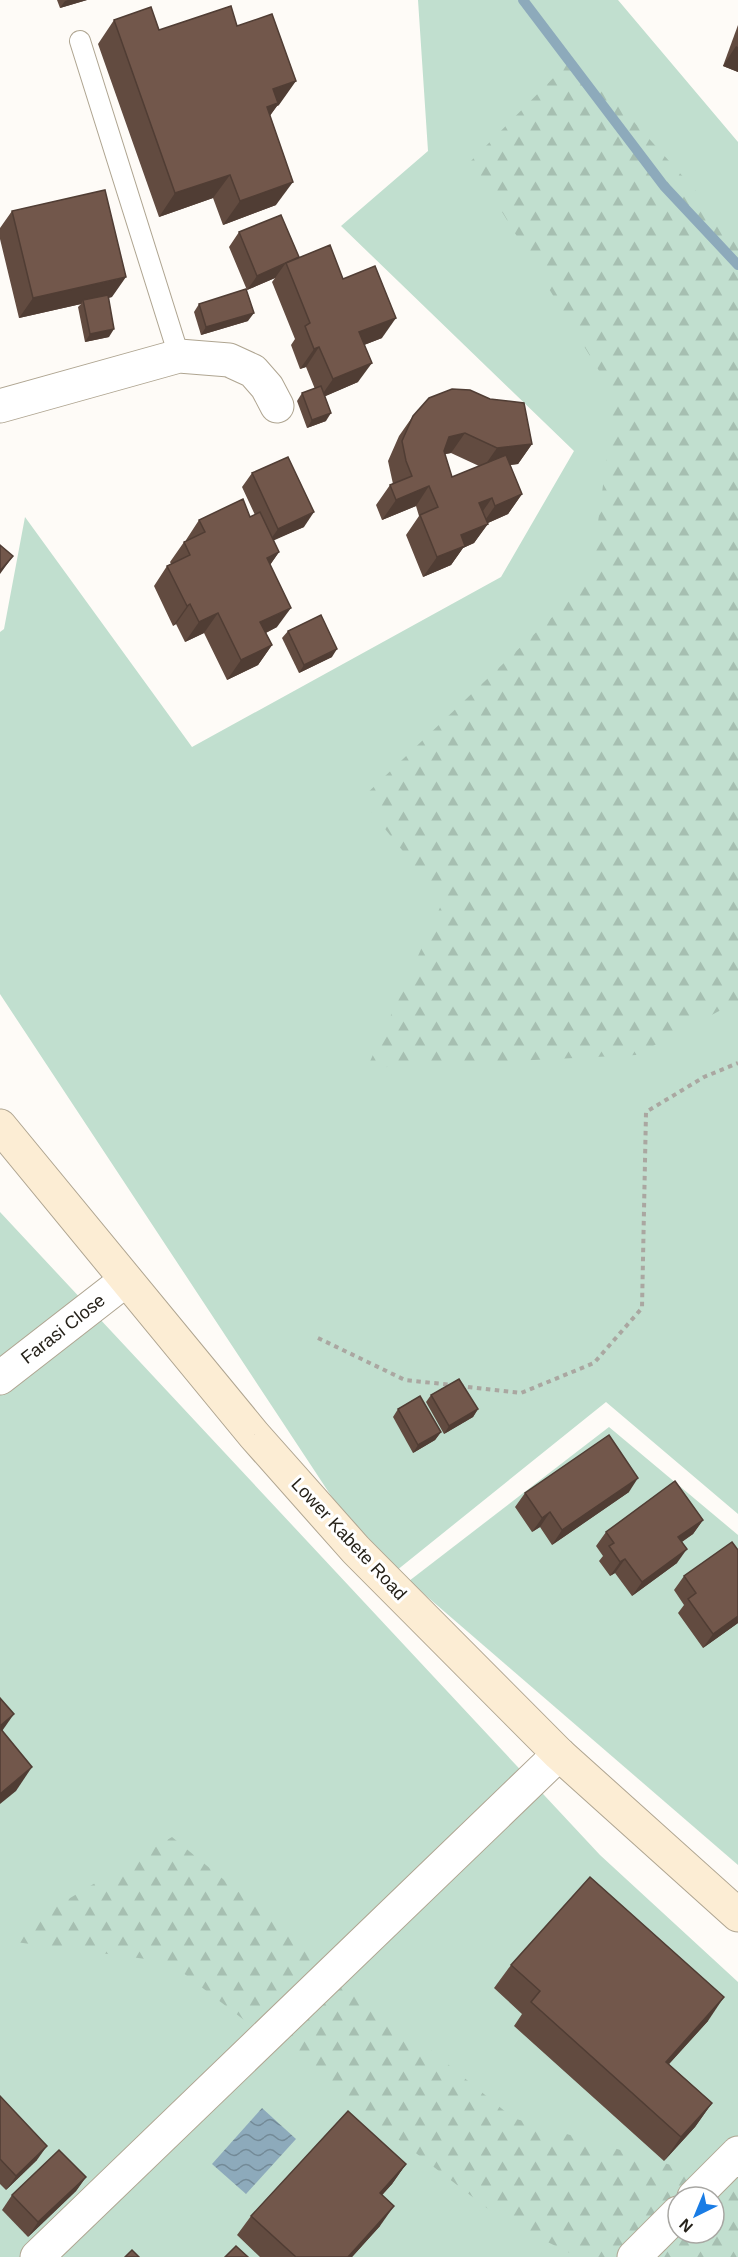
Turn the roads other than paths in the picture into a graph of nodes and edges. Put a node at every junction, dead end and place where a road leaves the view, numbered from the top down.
1 (80, 41) dead end
2 (179, 357) junction
3 (0, 406) edge
4 (277, 406) dead end
5 (0, 1126) edge
6 (126, 1280) junction
7 (0, 1378) edge
8 (559, 1754) junction
9 (738, 1915) edge
10 (738, 2153) edge
11 (706, 2185) edge
12 (666, 2225) edge
13 (38, 2257) edge
14 (634, 2257) edge

1 - 2 lane
2 - 3 street
2 - 4 street
5 - 6 main road, Lower Kabete Road
6 - 7 street, Farasi Close
6 - 8 main road, Lower Kabete Road
8 - 9 main road, Lower Kabete Road
8 - 13 street
10 - 11 street
12 - 14 street

